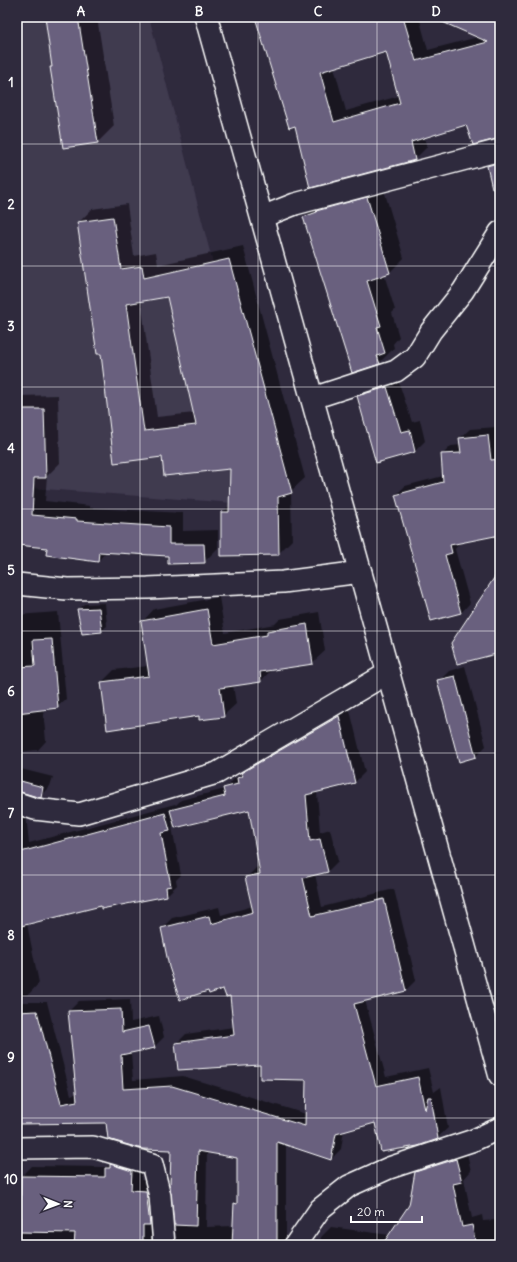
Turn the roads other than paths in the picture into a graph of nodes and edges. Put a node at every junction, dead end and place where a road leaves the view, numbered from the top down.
1 (206, 17) edge
2 (500, 150) edge
3 (262, 217) junction
4 (500, 232) edge
5 (313, 398) junction
6 (361, 572) junction
7 (17, 584) edge
8 (388, 673) junction
9 (17, 803) edge
10 (500, 1075) edge
11 (500, 1128) edge
12 (17, 1148) edge
13 (164, 1245) edge
14 (295, 1245) edge

1 - 3 main road
2 - 3 street
3 - 5 main road
4 - 5 street
5 - 6 main road
6 - 7 street
6 - 8 main road
8 - 9 street
8 - 10 main road
11 - 14 street
12 - 13 street

